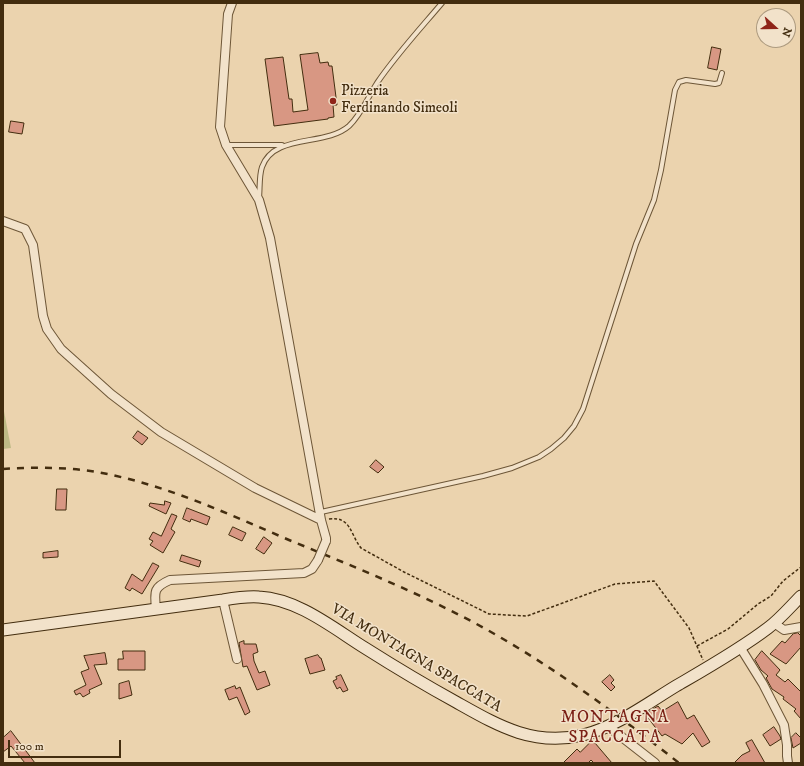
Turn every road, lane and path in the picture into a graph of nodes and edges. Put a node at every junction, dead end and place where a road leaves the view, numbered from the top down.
1 (232, 3) edge
2 (442, 3) edge
3 (722, 73) dead end
4 (226, 145) junction
5 (283, 145) junction
6 (259, 200) junction
7 (3, 221) edge
8 (321, 516) junction
9 (801, 567) edge
10 (801, 596) edge
11 (223, 600) junction
12 (156, 608) junction
13 (774, 623) junction
14 (801, 627) edge
15 (3, 630) edge
16 (697, 646) junction
17 (740, 648) junction
18 (237, 659) dead end
19 (706, 668) junction
20 (609, 727) junction
21 (655, 763) edge
22 (788, 763) edge

1 - 4 street
2 - 5 lane
3 - 8 lane
4 - 5 lane
4 - 6 street
5 - 6 lane
6 - 8 street
7 - 8 street
8 - 12 street, bridge
8 - 16 path
9 - 16 path
10 - 13 main road, VIA MONTAGNA SPACCATA
11 - 12 main road, VIA MONTAGNA SPACCATA
11 - 18 street
11 - 20 main road, VIA MONTAGNA SPACCATA
12 - 15 main road, VIA MONTAGNA SPACCATA
13 - 14 street
13 - 17 main road, VIA MONTAGNA SPACCATA
16 - 19 path
17 - 19 main road, VIA MONTAGNA SPACCATA
17 - 22 street
19 - 20 main road, VIA MONTAGNA SPACCATA
20 - 21 street

